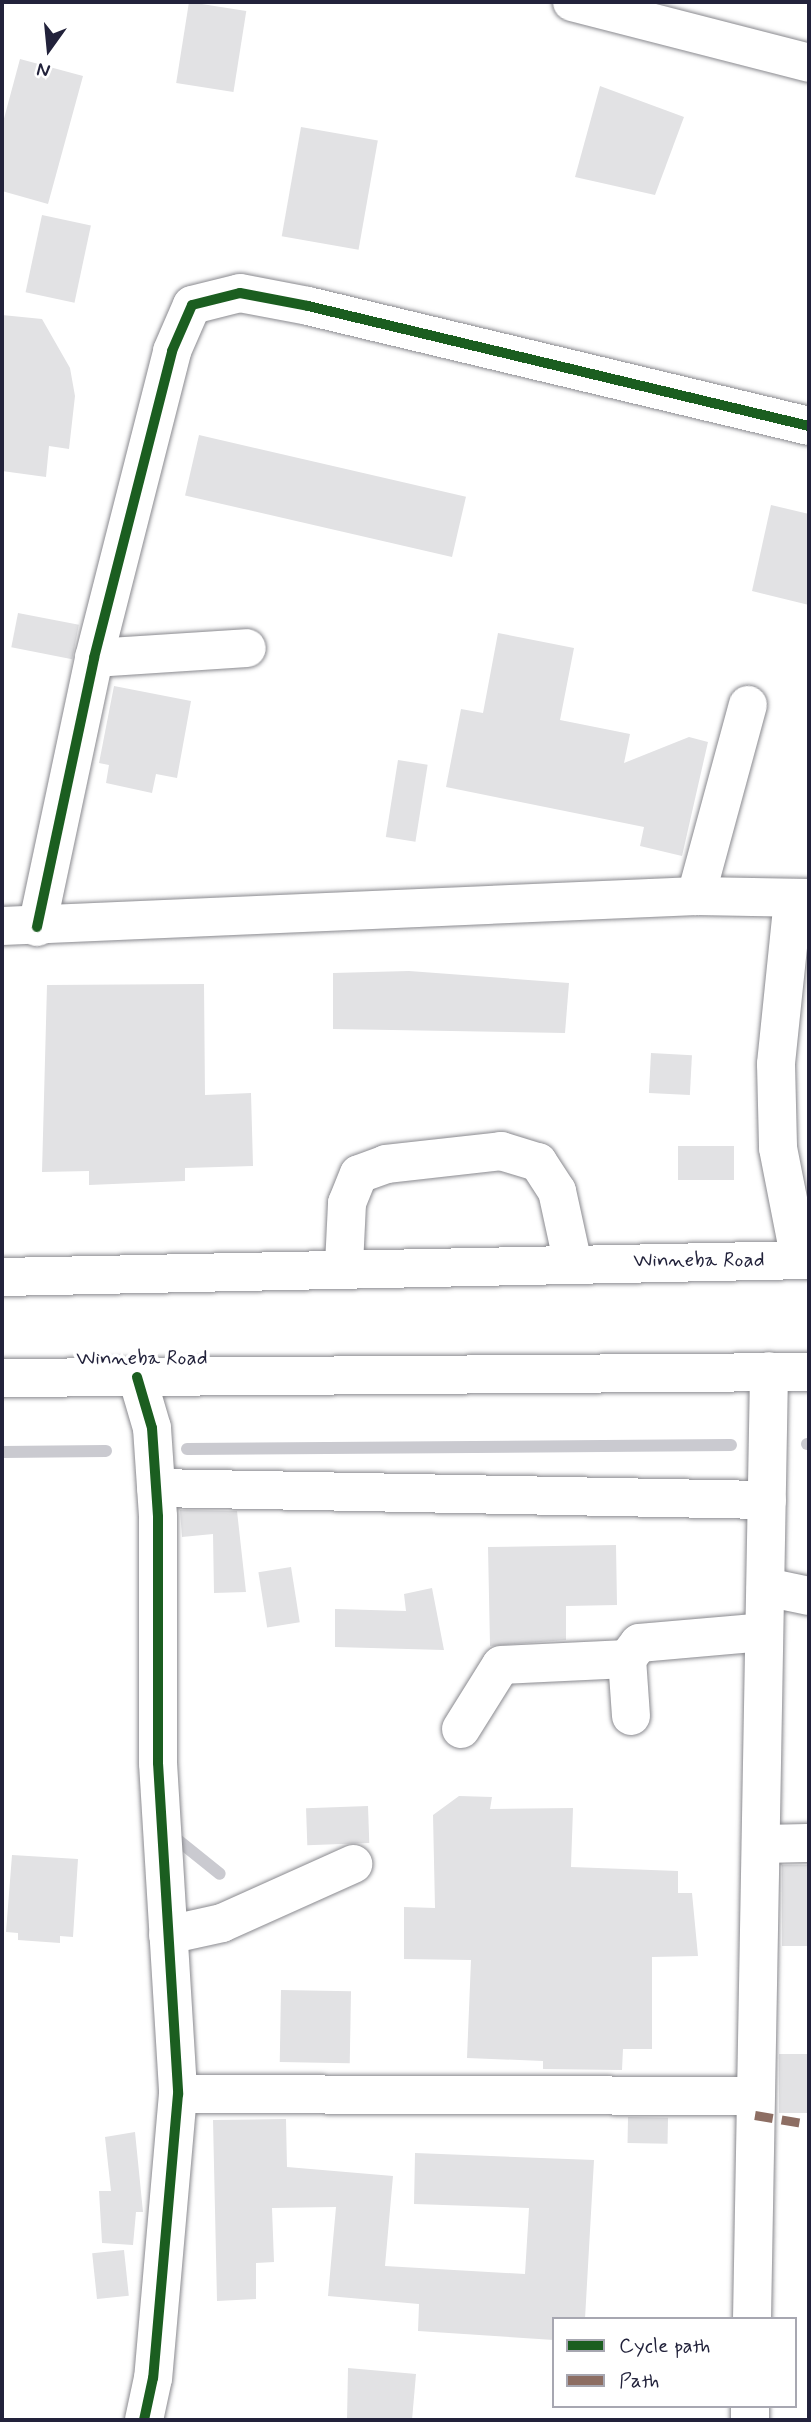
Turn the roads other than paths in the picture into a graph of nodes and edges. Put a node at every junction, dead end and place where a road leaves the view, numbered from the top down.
1 (572, 2) edge
2 (809, 63) edge
3 (809, 426) edge
4 (247, 648) dead end
5 (94, 657) junction
6 (748, 705) dead end
7 (696, 896) junction
8 (801, 899) edge
9 (20, 927) edge
10 (805, 1259) edge
11 (572, 1260) junction
12 (345, 1265) junction
13 (2, 1277) edge
14 (769, 1371) junction
15 (809, 1372) edge
16 (137, 1377) junction
17 (2, 1378) edge
18 (156, 1488) junction
19 (767, 1500) junction
20 (766, 1587) junction
21 (809, 1596) edge
22 (764, 1632) junction
23 (627, 1659) junction
24 (631, 1716) dead end
25 (461, 1729) dead end
26 (809, 1843) edge
27 (761, 1844) junction
28 (353, 1864) dead end
29 (168, 1935) junction
30 (178, 2094) junction
31 (755, 2096) junction
32 (752, 2317) edge
33 (144, 2420) edge

1 - 2 main road
3 - 5 main road
4 - 5 main road
5 - 9 main road
6 - 7 main road
7 - 8 main road
7 - 9 main road
8 - 10 main road
10 - 11 main road, Winneba Road
11 - 12 main road, Winneba Road
11 - 12 main road
12 - 13 main road, Winneba Road
14 - 15 main road, Winneba Road
14 - 16 main road, Winneba Road
14 - 19 main road
16 - 17 main road, Winneba Road
16 - 18 main road
18 - 19 main road
18 - 29 main road
19 - 20 main road
20 - 21 main road
20 - 22 main road
22 - 23 main road
22 - 27 main road
23 - 24 main road
23 - 25 main road
26 - 27 main road
27 - 31 main road
28 - 29 main road
29 - 30 main road
30 - 31 main road
30 - 33 main road
31 - 32 main road

